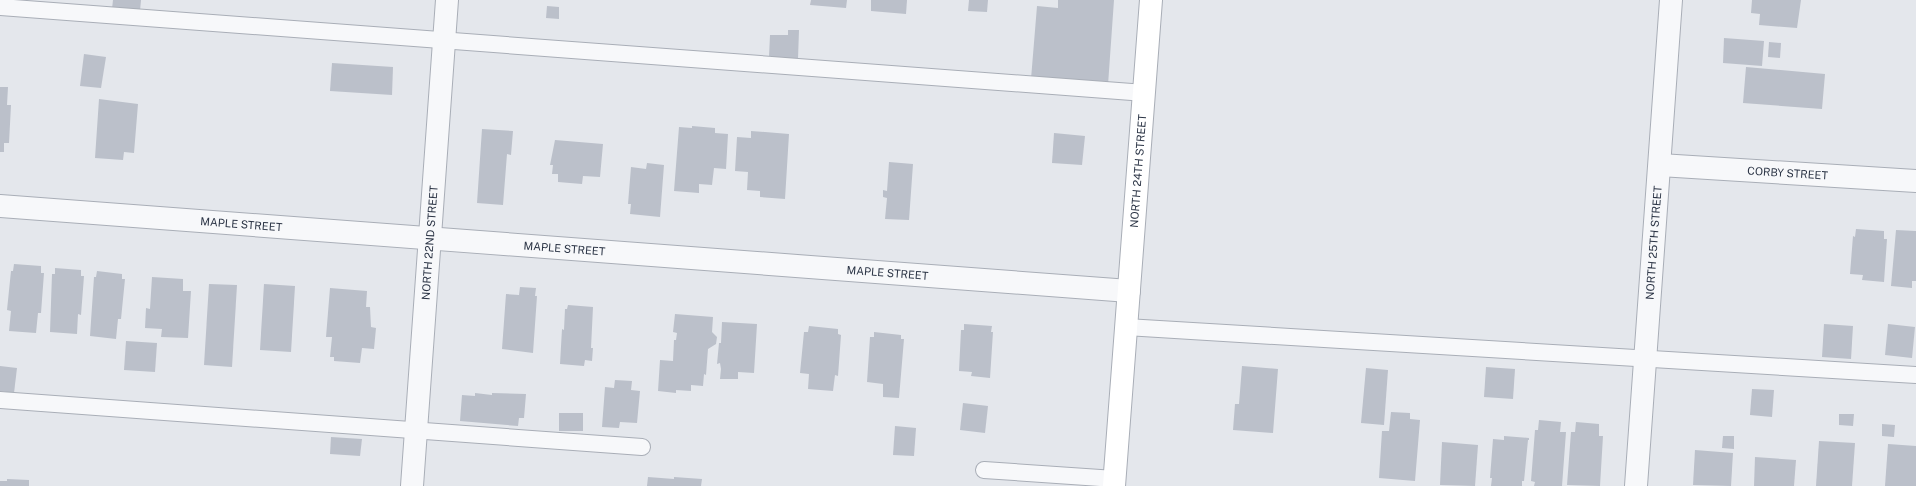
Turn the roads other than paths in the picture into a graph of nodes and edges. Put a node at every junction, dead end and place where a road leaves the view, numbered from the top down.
1 (447, 0) edge
2 (1151, 0) edge
3 (1671, 0) edge
4 (0, 7) edge
5 (444, 41) junction
6 (1145, 93) junction
7 (1660, 166) junction
8 (1916, 181) edge
9 (0, 206) edge
10 (430, 238) junction
11 (1129, 291) junction
12 (1126, 327) junction
13 (1645, 358) junction
14 (1916, 375) edge
15 (0, 400) edge
16 (416, 432) junction
17 (642, 447) dead end
18 (984, 470) dead end
19 (1115, 482) edge
20 (412, 486) edge
21 (1636, 486) edge

1 - 5 street, NORTH 22ND STREET
2 - 6 main road, NORTH 24TH STREET
3 - 7 street, NORTH 25TH STREET
4 - 5 lane
5 - 6 lane
5 - 10 street, NORTH 22ND STREET
6 - 11 main road, NORTH 24TH STREET
7 - 8 street, CORBY STREET
7 - 13 street, NORTH 25TH STREET
9 - 10 street, MAPLE STREET
10 - 11 street, MAPLE STREET
10 - 16 street, NORTH 22ND STREET
11 - 12 main road, NORTH 24TH STREET
12 - 13 lane
12 - 19 main road, NORTH 24TH STREET
13 - 14 lane
13 - 21 street, NORTH 25TH STREET
15 - 16 lane
16 - 17 lane
16 - 20 street, NORTH 22ND STREET
18 - 19 lane

